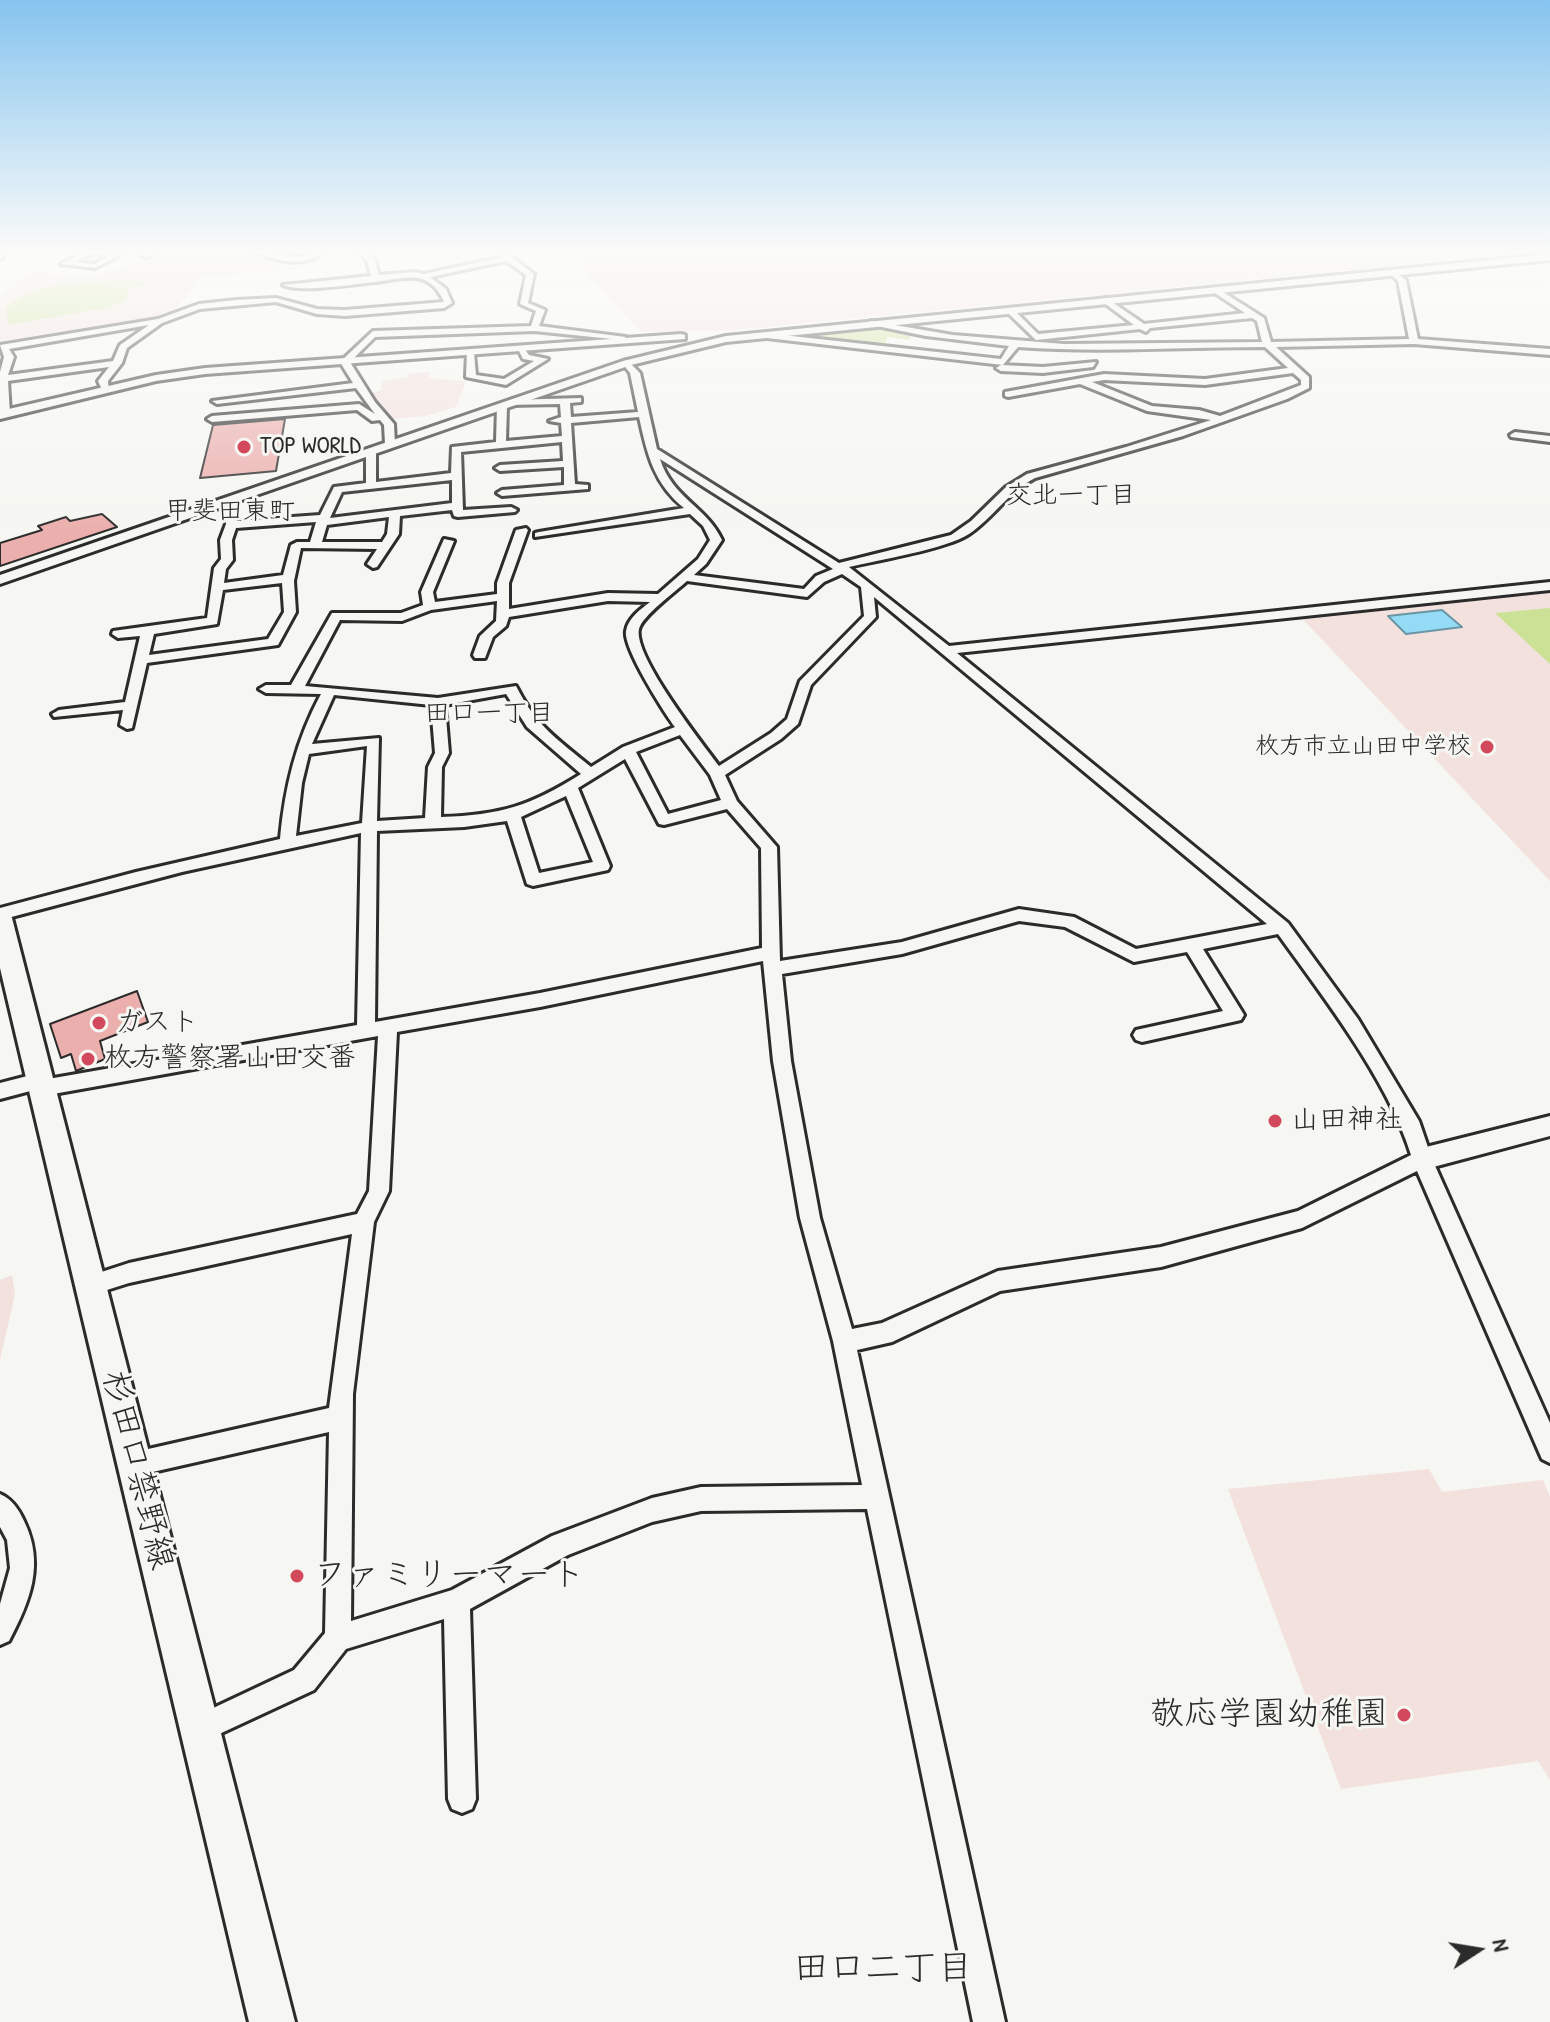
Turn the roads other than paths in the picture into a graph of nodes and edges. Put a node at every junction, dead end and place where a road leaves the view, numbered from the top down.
1 (126, 345) edge
2 (362, 345) edge
3 (561, 345) edge
4 (700, 345) edge
5 (848, 345) edge
6 (1019, 345) edge
7 (1033, 345) edge
8 (1151, 345) edge
9 (1257, 345) edge
10 (1268, 345) edge
11 (1468, 345) edge
12 (2, 347) edge
13 (520, 349) junction
14 (1550, 352) edge
15 (470, 353) junction
16 (1158, 359) junction
17 (345, 362) junction
18 (117, 363) junction
19 (627, 363) junction
20 (1093, 364) dead end
21 (1002, 365) junction
22 (1293, 370) junction
23 (2, 378) edge
24 (998, 380) dead end
25 (1081, 381) junction
26 (506, 382) junction
27 (358, 385) junction
28 (106, 390) junction
29 (496, 393) dead end
30 (1008, 394) dead end
31 (578, 400) dead end
32 (217, 401) dead end
33 (565, 401) junction
34 (506, 404) junction
35 (3, 414) edge
36 (646, 414) junction
37 (212, 419) dead end
38 (1219, 419) junction
39 (560, 420) junction
40 (389, 424) junction
41 (1515, 435) dead end
42 (566, 439) junction
43 (1550, 439) edge
44 (390, 444) junction
45 (501, 445) junction
46 (371, 452) junction
47 (655, 452) junction
48 (568, 464) junction
49 (500, 468) dead end
50 (457, 476) junction
51 (371, 485) junction
52 (584, 487) dead end
53 (570, 488) junction
54 (502, 493) dead end
55 (228, 501) junction
56 (457, 506) junction
57 (511, 510) dead end
58 (693, 510) junction
59 (395, 514) junction
60 (323, 520) junction
61 (231, 525) junction
62 (522, 530) dead end
63 (539, 535) dead end
64 (448, 541) dead end
65 (315, 545) junction
66 (384, 546) junction
67 (373, 564) dead end
68 (842, 567) junction
69 (684, 577) junction
70 (290, 578) junction
71 (0, 580) edge
72 (867, 585) junction
73 (1550, 586) edge
74 (218, 587) junction
75 (501, 597) junction
76 (660, 598) junction
77 (429, 607) junction
78 (503, 614) junction
79 (148, 631) junction
80 (118, 634) dead end
81 (946, 650) junction
82 (480, 655) dead end
83 (141, 660) junction
84 (266, 689) dead end
85 (296, 689) junction
86 (330, 690) junction
87 (438, 702) junction
88 (131, 705) junction
89 (59, 714) dead end
90 (127, 725) dead end
91 (685, 729) junction
92 (302, 750) junction
93 (628, 750) junction
94 (589, 773) junction
95 (717, 774) junction
96 (570, 786) junction
97 (730, 803) junction
98 (512, 814) junction
99 (433, 820) junction
100 (369, 827) junction
101 (287, 845) junction
102 (0, 916) edge
103 (1282, 927) junction
104 (1192, 945) junction
105 (772, 961) junction
106 (377, 1028) junction
107 (1142, 1035) dead end
108 (41, 1085) junction
109 (0, 1091) edge
110 (1550, 1126) edge
111 (1422, 1159) junction
112 (364, 1222) junction
113 (91, 1285) junction
114 (844, 1341) junction
115 (341, 1417) junction
116 (1550, 1451) edge
117 (135, 1464) junction
118 (877, 1497) junction
119 (0, 1506) edge
120 (457, 1602) junction
121 (0, 1632) edge
122 (338, 1638) junction
123 (202, 1728) junction
124 (462, 1799) dead end
125 (272, 2022) edge
126 (989, 2022) edge

1 - 18 street
2 - 17 street
3 - 13 street
4 - 19 street
5 - 21 street
6 - 21 street
7 - 16 street
8 - 16 street
9 - 16 street
10 - 22 street
11 - 14 street
12 - 23 street
13 - 15 street
13 - 26 street
15 - 17 street
15 - 26 street
16 - 22 street
16 - 25 street
17 - 27 street
17 - 28 street
18 - 23 street
18 - 28 street
19 - 34 street
19 - 36 street
20 - 21 street
21 - 24 street
22 - 38 street
23 - 35 street
25 - 30 street
25 - 38 street
26 - 29 street
27 - 32 street
27 - 40 street
28 - 35 street
31 - 33 street
33 - 34 street
33 - 39 street
34 - 44 street
34 - 45 street
36 - 39 street
36 - 47 street
37 - 40 street
38 - 68 street
39 - 42 street
40 - 44 street
41 - 43 street
42 - 45 street
42 - 48 street
44 - 46 street
45 - 50 street
46 - 51 street
46 - 55 street
47 - 58 street
47 - 68 street
48 - 49 street
48 - 53 street
50 - 51 street
50 - 56 street
51 - 60 street
52 - 53 street
53 - 54 street
55 - 61 street
55 - 71 street
56 - 57 street
56 - 59 street
58 - 63 street
58 - 69 street
59 - 60 street
59 - 66 street
60 - 61 street
60 - 65 street
61 - 74 street
62 - 75 street
64 - 77 street
65 - 66 street
65 - 70 street
66 - 67 street
68 - 69 street
68 - 72 street
69 - 76 street
70 - 74 street
70 - 83 street
72 - 81 street
72 - 95 street
73 - 81 street
74 - 79 street
75 - 77 street
75 - 78 street
76 - 78 street
76 - 91 street
77 - 85 street
78 - 82 street
79 - 80 street
79 - 83 street
81 - 103 street
83 - 88 street
84 - 85 street
85 - 86 street
86 - 87 street
86 - 92 street
87 - 94 street
87 - 99 street
88 - 89 street
88 - 90 street
91 - 93 street
91 - 95 street
92 - 100 street
92 - 101 street
93 - 94 street
93 - 97 street
94 - 96 street
95 - 97 street
96 - 98 street
96 - 98 street
97 - 105 street
98 - 99 street
99 - 100 street
100 - 101 street
100 - 106 street
101 - 102 street
102 - 108 main road, 杉田口禁野線
103 - 104 street
103 - 111 street
104 - 105 street
104 - 107 street
105 - 106 street
105 - 114 street
106 - 108 street
106 - 112 street
108 - 109 street
108 - 113 main road, 杉田口禁野線
110 - 111 street
111 - 114 street
111 - 116 street
112 - 113 street
112 - 115 street
113 - 117 main road, 杉田口禁野線
114 - 118 street
115 - 117 street
115 - 122 street
117 - 123 main road, 杉田口禁野線
118 - 120 street
118 - 126 street
119 - 121 street
120 - 122 street
120 - 124 street
122 - 123 street
123 - 125 main road, 杉田口禁野線

